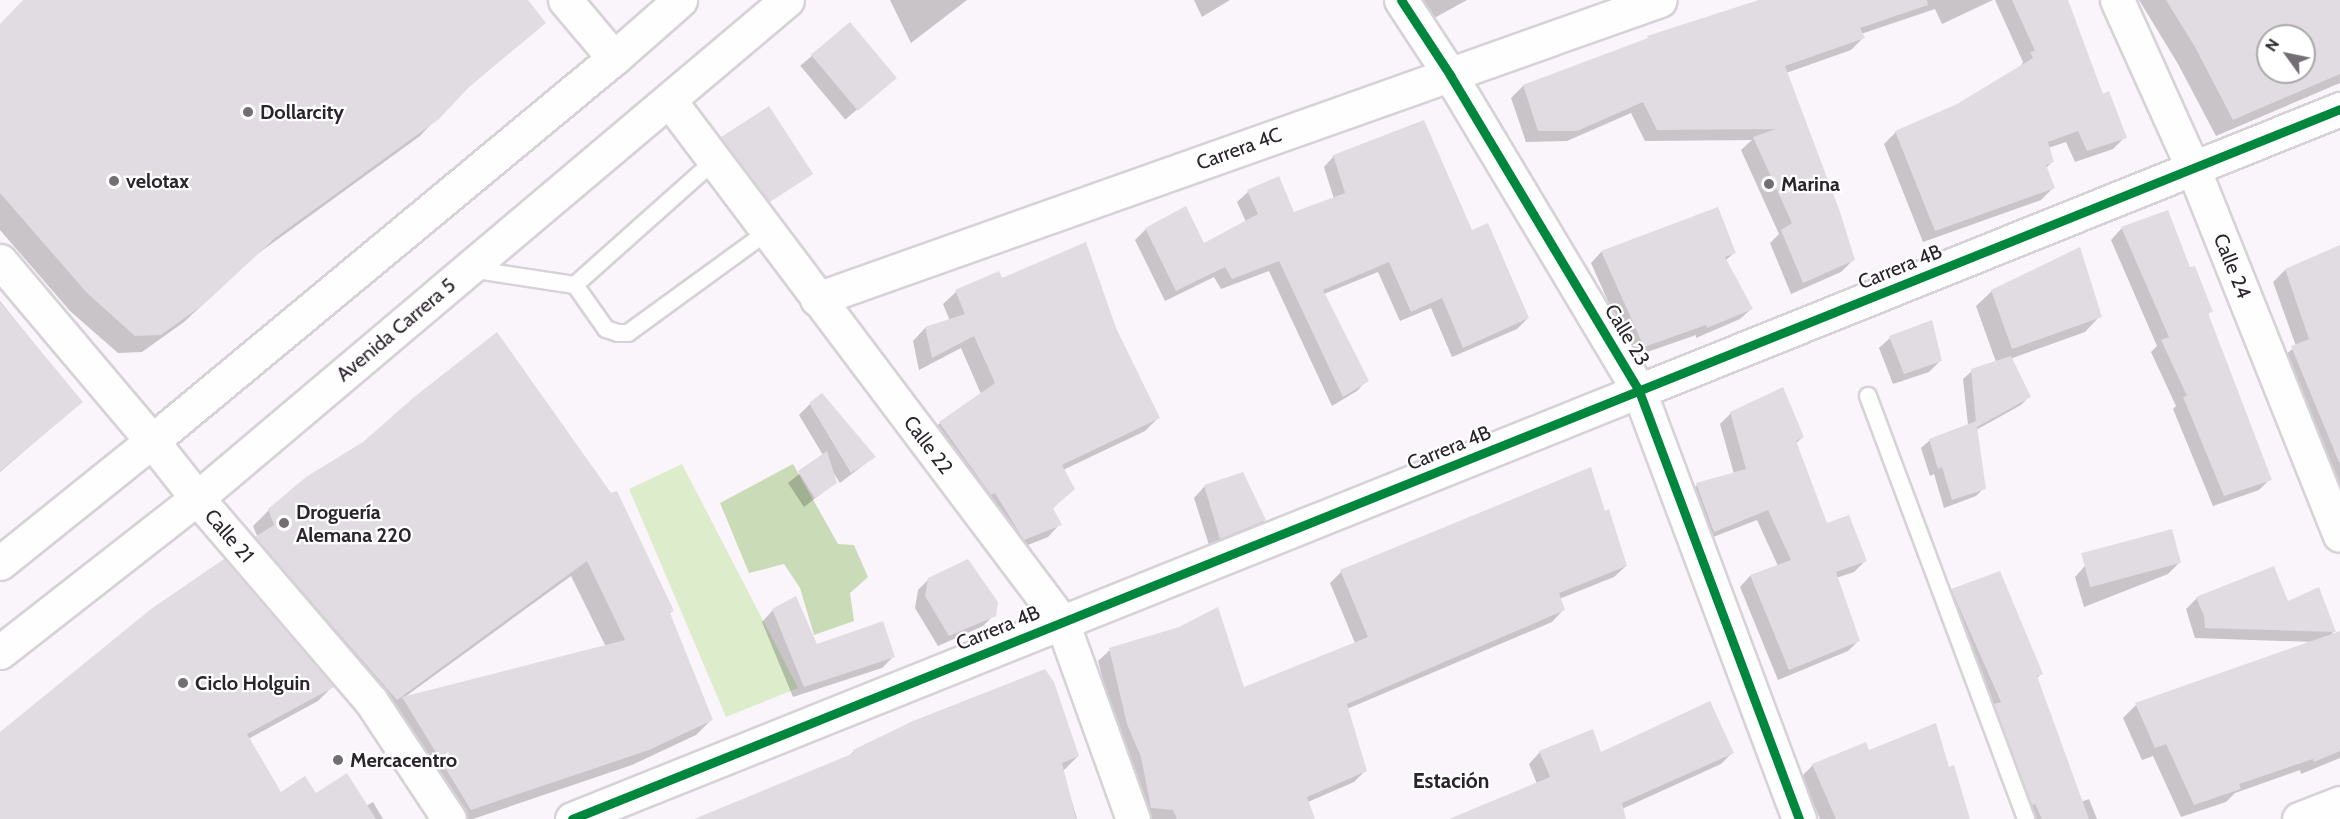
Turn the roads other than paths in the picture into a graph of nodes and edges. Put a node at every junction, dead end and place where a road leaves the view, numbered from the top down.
1 (565, 0) edge
2 (680, 0) edge
3 (787, 0) edge
4 (1401, 0) edge
5 (1660, 0) edge
6 (2117, 0) edge
7 (614, 58) junction
8 (1450, 75) junction
9 (669, 100) junction
10 (2340, 109) edge
11 (714, 161) junction
12 (2193, 168) junction
13 (767, 232) junction
14 (0, 261) edge
15 (469, 269) junction
16 (575, 285) junction
17 (817, 299) junction
18 (1640, 391) junction
19 (1868, 396) dead end
20 (152, 441) junction
21 (197, 498) junction
22 (2340, 535) edge
23 (0, 563) edge
24 (1062, 622) junction
25 (0, 652) edge
26 (2340, 803) edge
27 (448, 819) edge
28 (572, 819) edge
29 (1133, 819) edge
30 (1799, 819) edge
31 (2026, 819) edge
32 (2299, 819) edge

1 - 7 street
2 - 7 street
3 - 9 street, Avenida Carrera 5
4 - 8 street, Calle 23
5 - 8 street, Carrera 4C
6 - 12 street, Calle 24
7 - 20 street
8 - 17 street, Carrera 4C
8 - 18 street, Calle 23
9 - 11 street, Calle 22
9 - 15 street, Avenida Carrera 5
10 - 12 street, Carrera 4B
11 - 13 street, Calle 22
11 - 16 lane
12 - 18 street, Carrera 4B
12 - 22 street, Calle 24
13 - 16 lane
13 - 17 street, Calle 22
14 - 20 street, Calle 21
15 - 16 lane
15 - 21 street, Avenida Carrera 5
17 - 24 street, Calle 22
18 - 24 street, Carrera 4B
18 - 30 street, Calle 23
19 - 31 lane
20 - 21 street, Calle 21
20 - 23 street
21 - 25 street, Avenida Carrera 5
21 - 27 street, Calle 21
24 - 28 street, Carrera 4B
24 - 29 street, Calle 22
26 - 32 street

